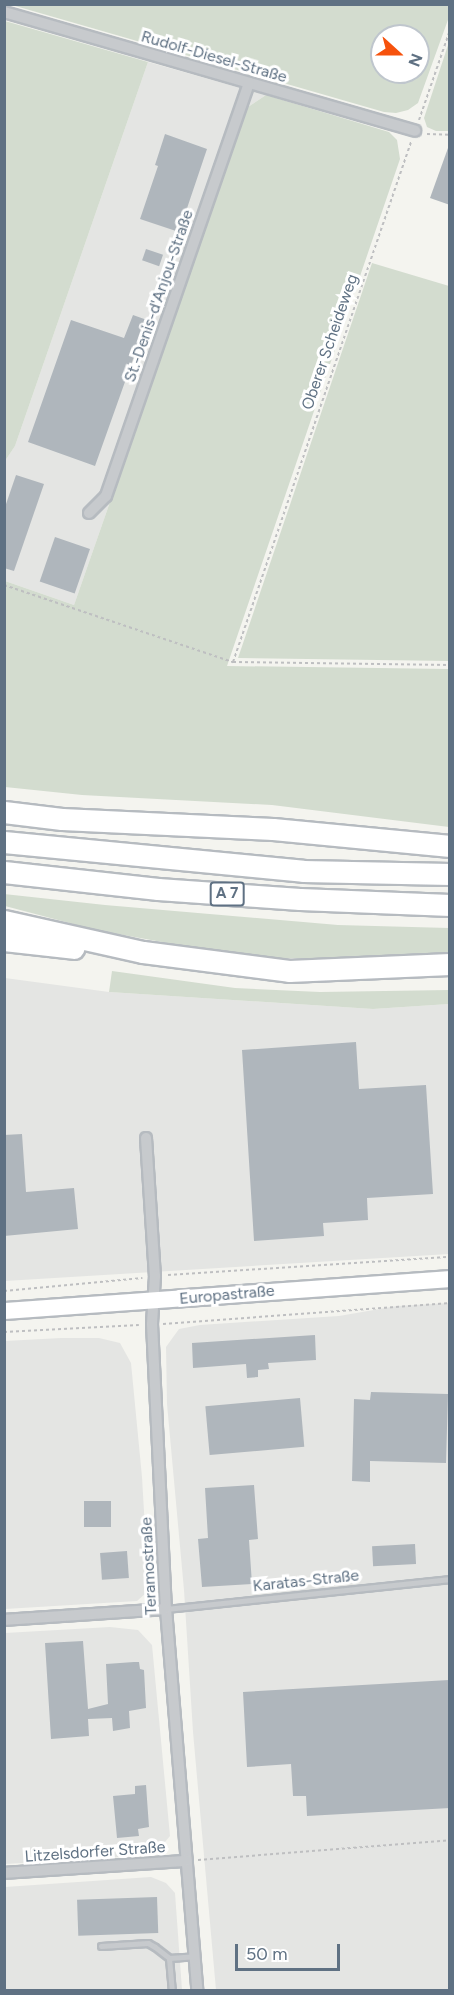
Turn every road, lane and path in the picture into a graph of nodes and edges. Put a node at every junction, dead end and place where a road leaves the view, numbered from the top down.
1 (4, 12) edge
2 (450, 30) edge
3 (249, 82) junction
4 (415, 130) junction
5 (450, 135) edge
6 (89, 513) dead end
7 (4, 585) edge
8 (233, 662) junction
9 (450, 664) edge
10 (8, 812) edge
11 (4, 842) edge
12 (450, 846) edge
13 (4, 872) edge
14 (450, 874) edge
15 (450, 905) edge
16 (4, 921) edge
17 (4, 940) edge
18 (143, 952) junction
19 (450, 964) edge
20 (146, 1138) dead end
21 (450, 1257) edge
22 (155, 1276) junction
23 (450, 1279) edge
24 (4, 1291) edge
25 (154, 1301) junction
26 (450, 1303) edge
27 (4, 1311) edge
28 (152, 1324) junction
29 (4, 1332) edge
30 (450, 1579) edge
31 (166, 1609) junction
32 (4, 1620) edge
33 (450, 1840) edge
34 (187, 1861) junction
35 (4, 1873) edge
36 (101, 1946) dead end
37 (195, 1956) junction
38 (169, 1958) junction
39 (171, 1990) edge
40 (197, 1990) edge

1 - 3 street, Rudolf-Diesel-Straße
2 - 4 path, Oberer Scheideweg
3 - 4 street, Rudolf-Diesel-Straße
3 - 6 street, St.-Denis-d'Anjou-Straße
4 - 5 path
4 - 8 path, Oberer Scheideweg
7 - 8 path
8 - 9 path
10 - 12 highway
11 - 14 highway, A 7
13 - 15 highway, A 7
16 - 18 highway
17 - 18 highway
18 - 19 highway
20 - 22 street, Teramostraße
21 - 22 path
22 - 24 path
22 - 25 street, Teramostraße
23 - 25 main road, Europastraße
25 - 27 main road, Europastraße
25 - 28 street, Teramostraße
26 - 28 path
28 - 29 path
28 - 31 street, Teramostraße
30 - 31 lane, Karatas-Straße
31 - 32 street
31 - 34 street, Teramostraße
33 - 34 path
34 - 35 street, Litzelsdorfer Straße
34 - 37 street, Teramostraße
36 - 38 lane
37 - 38 lane
37 - 40 street, Teramostraße
38 - 39 lane

